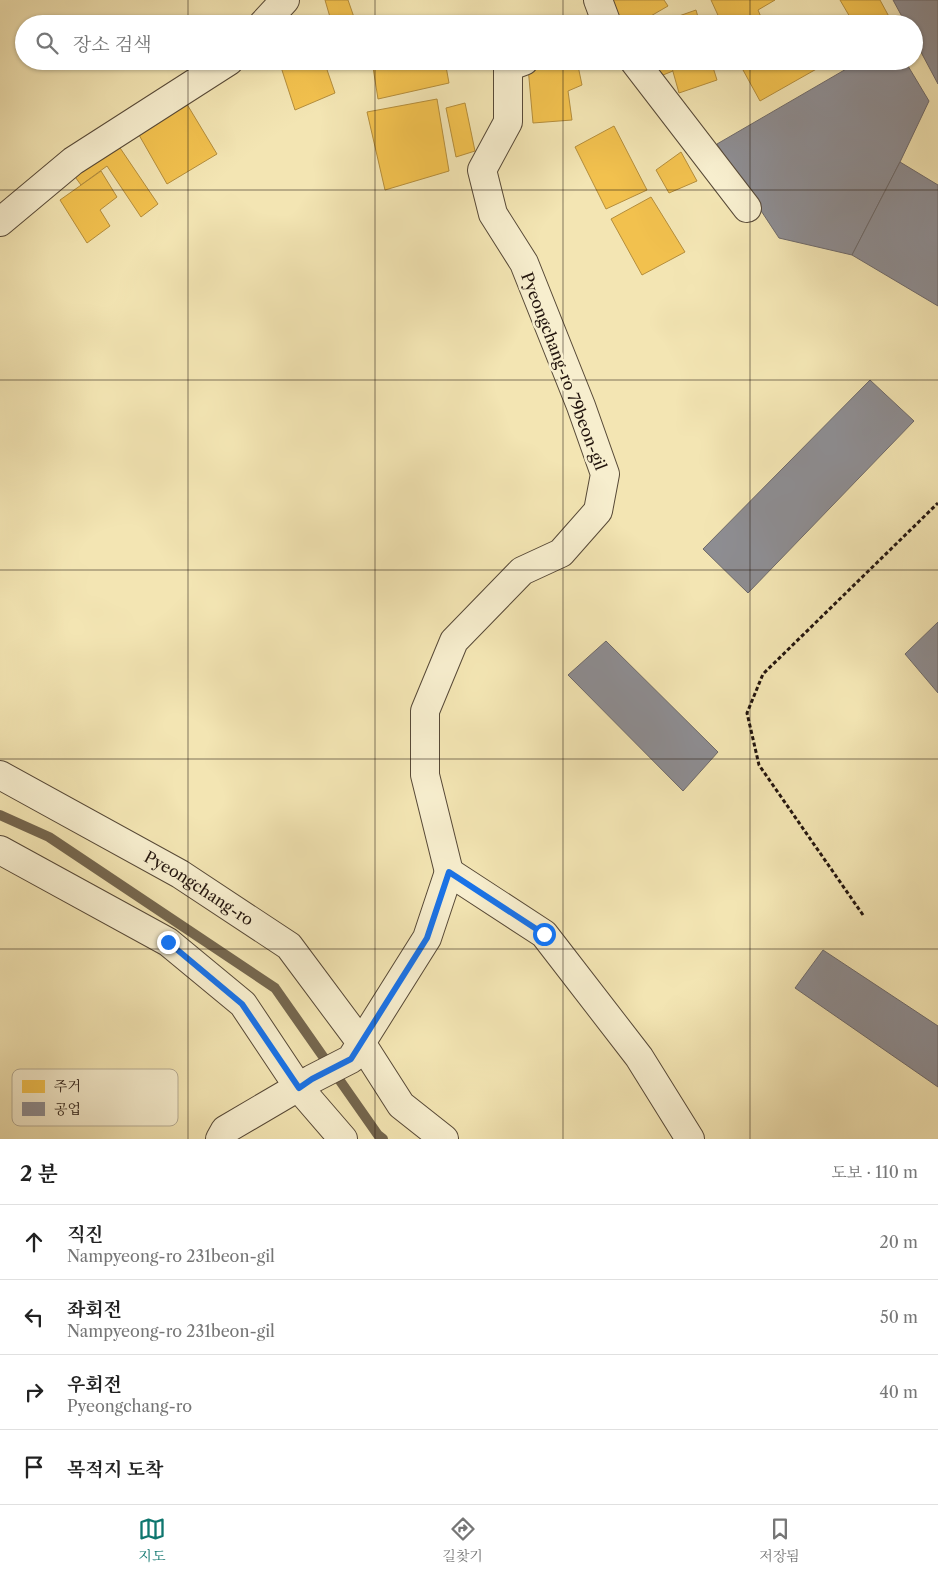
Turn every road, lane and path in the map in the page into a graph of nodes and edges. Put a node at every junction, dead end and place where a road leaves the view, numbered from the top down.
1 (285, 0) edge
2 (598, 0) edge
3 (271, 15) edge
4 (604, 15) edge
5 (215, 70) edge
6 (508, 70) edge
7 (641, 70) edge
8 (747, 208) dead end
9 (0, 222) edge
10 (938, 503) edge
11 (0, 775) edge
12 (0, 850) edge
13 (449, 872) junction
14 (863, 915) dead end
15 (356, 1051) junction
16 (305, 1084) junction
17 (220, 1139) edge
18 (343, 1139) edge
19 (444, 1139) edge
20 (690, 1139) edge

1 - 3 street
2 - 4 street
5 - 9 street
6 - 13 street, Pyeongchang-ro 79beon-gil
7 - 8 street
10 - 14 path
11 - 15 street, Pyeongchang-ro
12 - 16 street
13 - 15 street
13 - 20 street
15 - 16 street
15 - 19 street, Pyeongchang-ro
16 - 17 street
16 - 18 street

